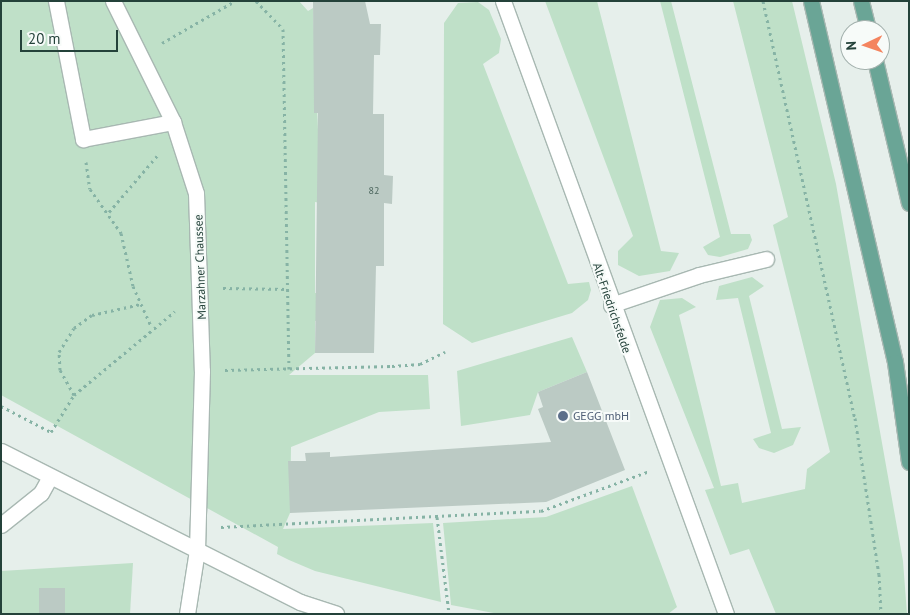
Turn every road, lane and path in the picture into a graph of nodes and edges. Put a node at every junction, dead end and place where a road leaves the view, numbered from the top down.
1 (56, 1) edge
2 (113, 1) edge
3 (235, 1) edge
4 (256, 1) edge
5 (503, 1) edge
6 (764, 1) edge
7 (811, 1) edge
8 (861, 1) edge
9 (866, 20) edge
10 (142, 54) junction
11 (877, 70) edge
12 (175, 127) junction
13 (83, 139) junction
14 (909, 204) edge
15 (109, 212) junction
16 (766, 259) dead end
17 (240, 288) dead end
18 (288, 289) junction
19 (201, 294) junction
20 (141, 304) junction
21 (611, 305) junction
22 (151, 326) junction
23 (446, 352) dead end
24 (289, 369) junction
25 (202, 371) junction
26 (74, 395) junction
27 (1, 406) edge
28 (1, 451) edge
29 (909, 462) edge
30 (669, 464) junction
31 (50, 477) junction
32 (437, 516) junction
33 (1, 525) edge
34 (198, 528) junction
35 (197, 550) junction
36 (187, 614) edge
37 (336, 614) edge
38 (449, 614) edge
39 (726, 614) edge
40 (881, 614) edge

1 - 13 street
2 - 10 street, Marzahner Chaussee
3 - 10 path
4 - 18 path
5 - 21 street, Alt-Friedrichsfelde
6 - 40 path
7 - 29 main road
8 - 9 main road
10 - 12 street, Marzahner Chaussee
11 - 14 main road
12 - 13 street
12 - 15 path
12 - 19 street, Marzahner Chaussee
13 - 15 path
15 - 20 path
16 - 21 street
17 - 18 path
18 - 24 path
19 - 22 path
19 - 25 street, Marzahner Chaussee
20 - 22 path
20 - 26 path
21 - 30 street, Alt-Friedrichsfelde
22 - 26 path
23 - 24 path
24 - 25 path
25 - 34 street, Marzahner Chaussee
26 - 27 path
28 - 31 street
30 - 32 path
30 - 39 street, Alt-Friedrichsfelde
31 - 33 street
31 - 35 street
32 - 34 path
32 - 38 path
34 - 35 street, Marzahner Chaussee
35 - 36 street, Marzahner Chaussee
35 - 37 street

